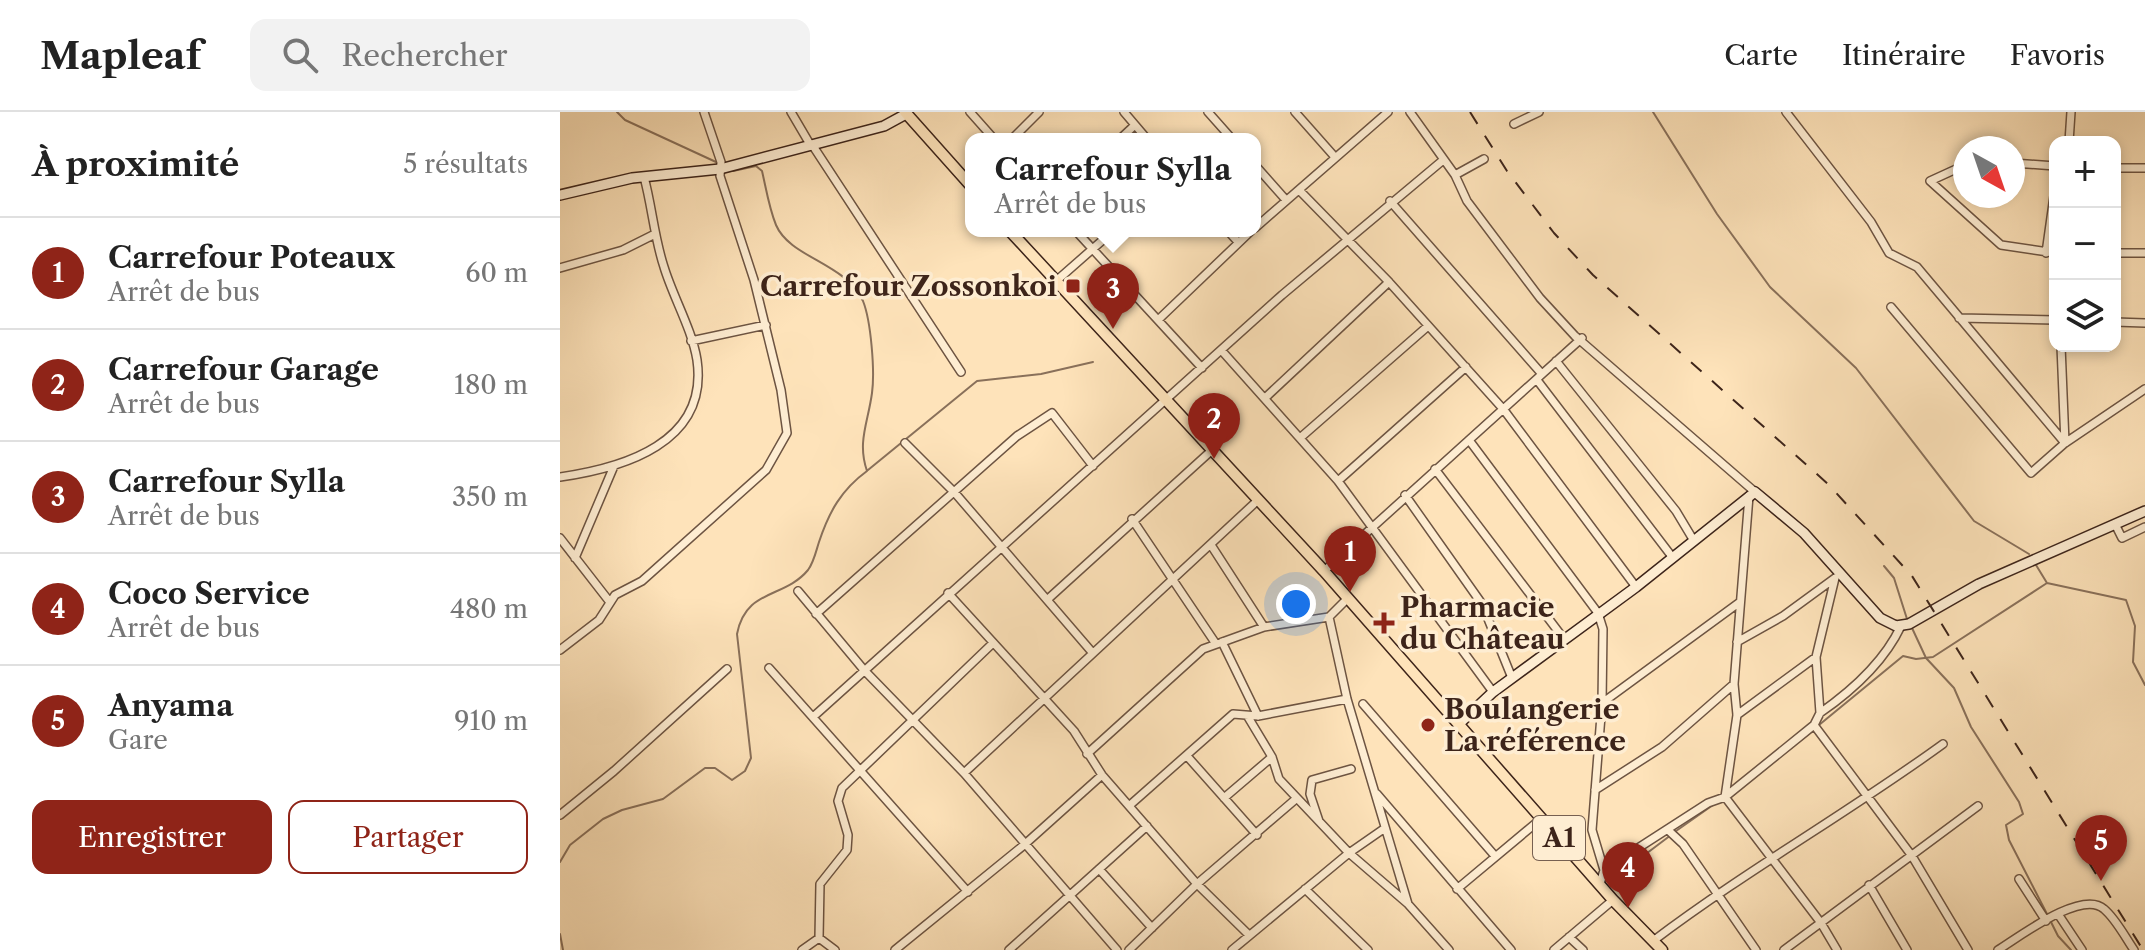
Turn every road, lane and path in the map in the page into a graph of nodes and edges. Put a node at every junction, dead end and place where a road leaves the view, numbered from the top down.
1 (704, 112) edge
2 (791, 112) edge
3 (970, 112) edge
4 (1039, 112) edge
5 (1124, 112) edge
6 (1208, 112) edge
7 (1295, 112) edge
8 (1388, 112) edge
9 (1410, 112) edge
10 (1539, 112) edge
11 (1786, 112) edge
12 (2071, 112) edge
13 (905, 113) edge
14 (1514, 124) dead end
15 (1135, 125) junction
16 (989, 133) edge
17 (1018, 133) edge
18 (1126, 133) edge
19 (1142, 133) edge
20 (1227, 133) edge
21 (2069, 136) edge
22 (812, 146) junction
23 (1334, 156) junction
24 (1484, 159) dead end
25 (1442, 161) junction
26 (2025, 164) edge
27 (2049, 166) edge
28 (2121, 168) edge
29 (2145, 168) edge
30 (720, 169) junction
31 (1953, 170) edge
32 (1261, 172) edge
33 (1455, 175) junction
34 (644, 177) junction
35 (965, 177) edge
36 (1300, 191) junction
37 (560, 195) edge
38 (1286, 200) junction
39 (1390, 201) junction
40 (1953, 202) edge
41 (1960, 208) edge
42 (1261, 222) edge
43 (655, 234) junction
44 (1015, 237) edge
45 (1081, 237) edge
46 (1106, 237) edge
47 (1233, 237) edge
48 (1244, 237) edge
49 (1347, 238) junction
50 (1238, 242) junction
51 (1092, 249) junction
52 (2049, 253) edge
53 (2121, 253) edge
54 (2145, 253) edge
55 (560, 268) edge
56 (1055, 282) junction
57 (1389, 282) junction
58 (1891, 307) dead end
59 (1959, 318) junction
60 (1158, 320) junction
61 (2049, 320) edge
62 (2121, 322) edge
63 (2145, 323) edge
64 (766, 325) junction
65 (1428, 326) junction
66 (1582, 338) junction
67 (691, 341) junction
68 (1222, 351) junction
69 (2061, 352) edge
70 (1556, 361) junction
71 (1466, 367) junction
72 (1202, 368) junction
73 (961, 372) dead end
74 (1539, 376) junction
75 (2145, 389) edge
76 (1265, 398) junction
77 (1166, 401) junction
78 (1504, 410) junction
79 (1300, 438) junction
80 (1469, 440) junction
81 (905, 443) dead end
82 (2065, 443) junction
83 (1211, 451) junction
84 (614, 466) junction
85 (1093, 466) junction
86 (1435, 469) junction
87 (560, 477) edge
88 (1338, 481) junction
89 (955, 493) junction
90 (1752, 494) junction
91 (1405, 495) junction
92 (1257, 501) junction
93 (2145, 511) edge
94 (1132, 519) junction
95 (2115, 524) junction
96 (1372, 525) junction
97 (2145, 527) edge
98 (560, 538) edge
99 (1694, 541) junction
100 (1211, 545) junction
101 (1000, 546) junction
102 (575, 558) junction
103 (1673, 558) junction
104 (1324, 571) junction
105 (1838, 574) junction
106 (1172, 578) junction
107 (1636, 587) junction
108 (798, 591) dead end
109 (948, 593) junction
110 (1048, 599) junction
111 (1347, 599) junction
112 (609, 601) junction
113 (1740, 602) junction
114 (1598, 613) junction
115 (816, 614) junction
116 (1329, 617) junction
117 (1901, 626) junction
118 (1264, 627) junction
119 (1564, 639) junction
120 (1737, 642) junction
121 (993, 643) junction
122 (1219, 643) junction
123 (560, 650) edge
124 (1091, 651) junction
125 (1816, 657) junction
126 (769, 668) dead end
127 (727, 669) dead end
128 (864, 670) junction
129 (1512, 678) junction
130 (1734, 684) junction
131 (1493, 692) junction
132 (1043, 696) junction
133 (1347, 699) junction
134 (1602, 703) junction
135 (1363, 704) dead end
136 (1820, 713) junction
137 (1737, 715) junction
138 (1258, 716) junction
139 (813, 717) junction
140 (912, 717) junction
141 (1248, 717) junction
142 (1460, 723) junction
143 (1814, 725) junction
144 (1943, 744) dead end
145 (1087, 754) junction
146 (1187, 756) junction
147 (1272, 757) junction
148 (1351, 769) dead end
149 (860, 770) junction
150 (964, 773) junction
151 (1102, 775) junction
152 (1374, 790) junction
153 (1595, 790) junction
154 (1725, 797) junction
155 (1869, 797) junction
156 (1224, 798) junction
157 (1297, 798) junction
158 (1130, 805) junction
159 (1978, 806) dead end
160 (560, 815) edge
161 (1542, 818) junction
162 (1319, 822) junction
163 (1147, 826) junction
164 (1385, 828) junction
165 (1668, 830) junction
166 (1257, 835) junction
167 (1024, 845) junction
168 (1349, 853) junction
169 (1495, 856) junction
170 (1912, 856) junction
171 (1773, 857) junction
172 (1099, 869) junction
173 (1604, 870) junction
174 (2019, 879) dead end
175 (1197, 884) junction
176 (1600, 884) junction
177 (1869, 885) junction
178 (1305, 889) junction
179 (1457, 889) junction
180 (968, 892) junction
181 (1717, 893) junction
182 (1068, 898) junction
183 (1613, 900) junction
184 (1408, 904) junction
185 (2058, 914) junction
186 (2046, 921) junction
187 (1821, 923) junction
188 (1152, 928) junction
189 (1249, 935) junction
190 (1569, 937) junction
191 (819, 938) junction
192 (1658, 946) edge
193 (802, 950) edge
194 (835, 950) edge
195 (895, 950) edge
196 (1009, 950) edge
197 (1117, 950) edge
198 (1129, 950) edge
199 (1232, 950) edge
200 (1368, 950) edge
201 (1449, 950) edge
202 (1511, 950) edge
203 (1554, 950) edge
204 (1583, 950) edge
205 (1756, 950) edge
206 (1784, 950) edge
207 (1837, 950) edge
208 (1907, 950) edge
209 (1968, 950) edge
210 (1998, 950) edge
211 (2082, 950) edge
212 (2134, 950) edge

1 - 30 street
2 - 22 street
3 - 16 street
4 - 17 street
5 - 15 street
6 - 20 street
7 - 23 street
8 - 23 street
9 - 25 street
10 - 14 street
11 - 59 street
12 - 21 street
13 - 22 street
13 - 35 main road
15 - 18 street
15 - 19 street
22 - 30 street
22 - 73 street
23 - 36 street
24 - 33 street
25 - 33 street
25 - 39 street
26 - 27 street
28 - 29 street
30 - 34 street
30 - 64 street
31 - 40 street
32 - 38 street
33 - 66 street
34 - 37 street
34 - 43 street
36 - 38 street
36 - 49 street
38 - 42 street
39 - 49 street
39 - 74 street
41 - 52 street
43 - 55 street
43 - 67 street
44 - 56 main road, A1
45 - 51 street
46 - 51 street
47 - 50 street
48 - 50 street
49 - 57 street
49 - 68 street
50 - 60 street
51 - 56 street
51 - 60 street
53 - 54 street
56 - 77 main road, A1
57 - 65 street
57 - 76 street
58 - 82 street
59 - 61 street
59 - 82 street
60 - 72 street
62 - 63 street
64 - 67 street
64 - 112 street
65 - 71 street
65 - 79 street
66 - 70 street
66 - 90 street
67 - 84 street
68 - 72 street
68 - 76 street
69 - 82 street
70 - 74 street
70 - 99 street
71 - 78 street
71 - 88 street
72 - 77 street
74 - 78 street
74 - 103 street
75 - 82 street
76 - 79 street
77 - 83 main road, A1
77 - 85 street
78 - 80 street
78 - 107 street
79 - 88 street
80 - 86 street
80 - 114 street
81 - 89 street
83 - 92 main road, A1
83 - 94 street
84 - 87 street
84 - 102 street
85 - 89 street
85 - 101 street
86 - 91 street
86 - 119 street
88 - 96 street
89 - 101 street
89 - 115 street
90 - 99 street
90 - 105 street
90 - 113 street
91 - 96 street
91 - 129 street
92 - 100 street
92 - 104 main road, A1
93 - 95 street
94 - 106 street
94 - 110 street
95 - 97 street
95 - 117 street
96 - 104 street
96 - 131 street
98 - 102 street
99 - 103 street
100 - 106 street
100 - 118 street
101 - 109 street
101 - 110 street
102 - 112 street
103 - 107 street
104 - 111 main road, A1
105 - 117 street
105 - 120 street
105 - 125 street
106 - 122 street
106 - 124 street
107 - 114 street
108 - 115 street
109 - 121 street
109 - 128 street
110 - 124 street
111 - 116 street
111 - 142 main road, A1
112 - 123 street
113 - 120 street
113 - 134 street
114 - 119 street
114 - 134 street
115 - 128 street
116 - 118 street
116 - 133 street
117 - 136 street
118 - 122 street
119 - 129 street
120 - 130 street
121 - 132 street
121 - 140 street
122 - 138 street
122 - 145 street
124 - 132 street
125 - 136 street
125 - 137 street
126 - 139 street
127 - 160 street
128 - 139 street
128 - 140 street
129 - 131 street
130 - 137 street
130 - 153 street
131 - 142 street
132 - 145 street
132 - 150 street
133 - 138 street
133 - 152 street
134 - 153 street
135 - 169 street
136 - 143 street
137 - 154 street
138 - 141 street
139 - 149 street
140 - 149 street
140 - 150 street
141 - 146 street
141 - 147 street
142 - 161 main road, A1
143 - 154 street
143 - 155 street
144 - 155 street
145 - 151 street
146 - 156 street
146 - 158 street
147 - 156 street
147 - 157 street
148 - 162 street
149 - 180 street
149 - 191 street
150 - 167 street
151 - 158 street
151 - 167 street
152 - 164 street
152 - 179 street
153 - 173 street
154 - 165 street
154 - 171 street
155 - 170 street
155 - 171 street
156 - 166 street
157 - 162 street
157 - 166 street
158 - 163 street
159 - 170 street
161 - 169 street
161 - 176 main road, A1
162 - 168 street
163 - 172 street
163 - 175 street
164 - 168 street
164 - 184 street
165 - 173 street
165 - 181 street
166 - 175 street
167 - 180 street
167 - 182 street
168 - 178 street
168 - 184 street
169 - 179 street
170 - 177 street
170 - 209 street
171 - 181 street
171 - 187 street
172 - 182 street
172 - 188 street
173 - 176 street
174 - 186 street
175 - 188 street
175 - 189 street
176 - 183 main road, A1
177 - 187 street
177 - 208 street
178 - 189 street
178 - 200 street
179 - 202 street
180 - 195 street
181 - 192 street
181 - 205 street
182 - 196 street
182 - 197 street
183 - 190 street
183 - 192 main road, A1
184 - 201 street
185 - 186 street
185 - 211 street
185 - 212 street
186 - 210 street
187 - 206 street
187 - 207 street
188 - 198 street
189 - 199 street
190 - 203 street
190 - 204 street
191 - 193 street
191 - 194 street

